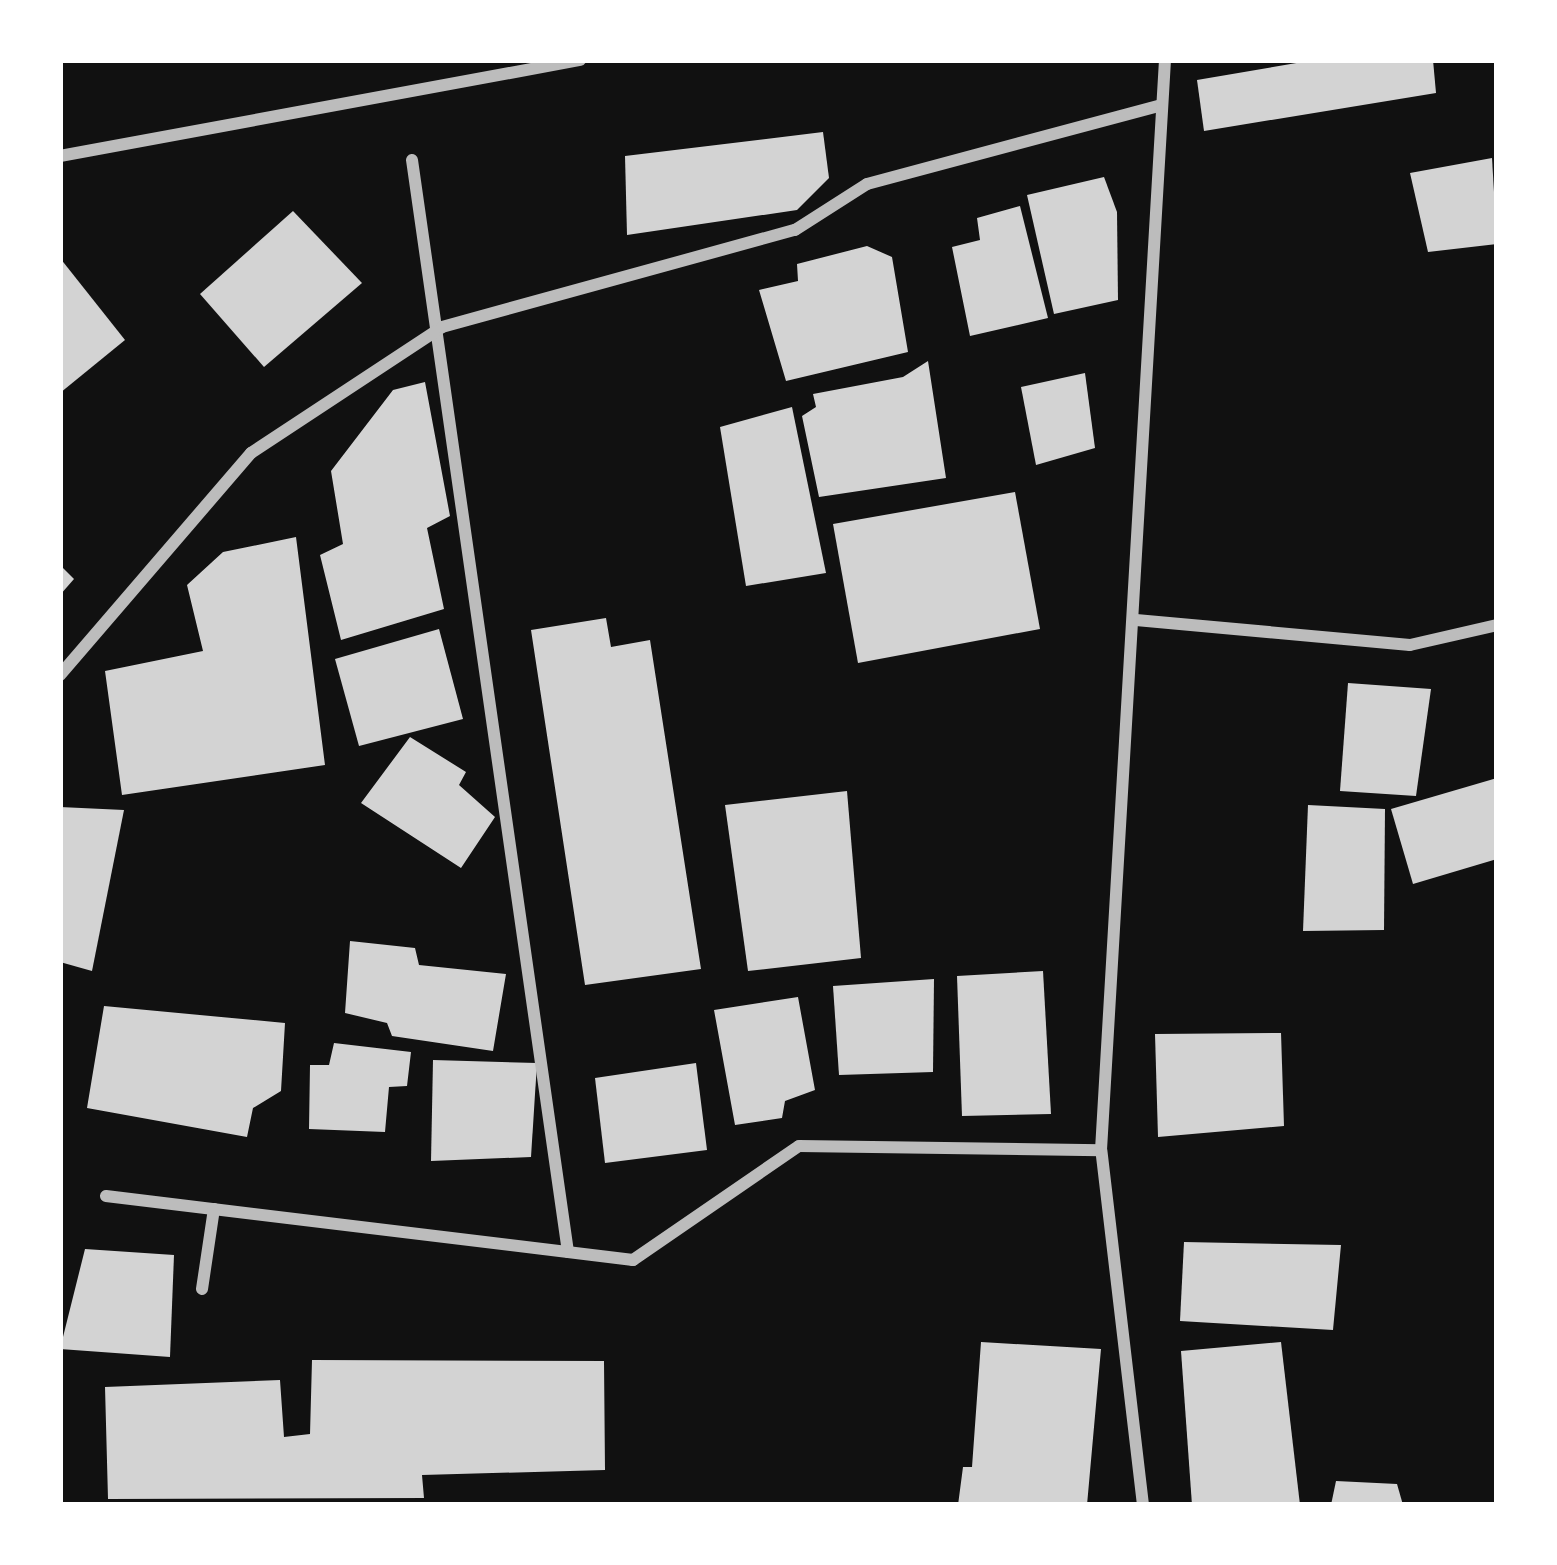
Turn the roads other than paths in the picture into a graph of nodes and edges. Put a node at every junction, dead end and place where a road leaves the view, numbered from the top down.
1 (580, 60) edge
2 (1165, 60) edge
3 (1159, 106) junction
4 (60, 156) edge
5 (412, 160) dead end
6 (442, 327) junction
7 (1136, 620) junction
8 (1497, 626) edge
9 (60, 675) edge
10 (1101, 1150) junction
11 (106, 1196) dead end
12 (214, 1209) junction
13 (568, 1252) junction
14 (202, 1289) dead end
15 (1144, 1505) edge

1 - 4 street
2 - 3 street
3 - 6 street
3 - 7 street
5 - 6 street
6 - 9 street
6 - 13 street
7 - 8 street
7 - 10 street
10 - 13 street
10 - 15 street
11 - 12 street
12 - 13 street
12 - 14 street

